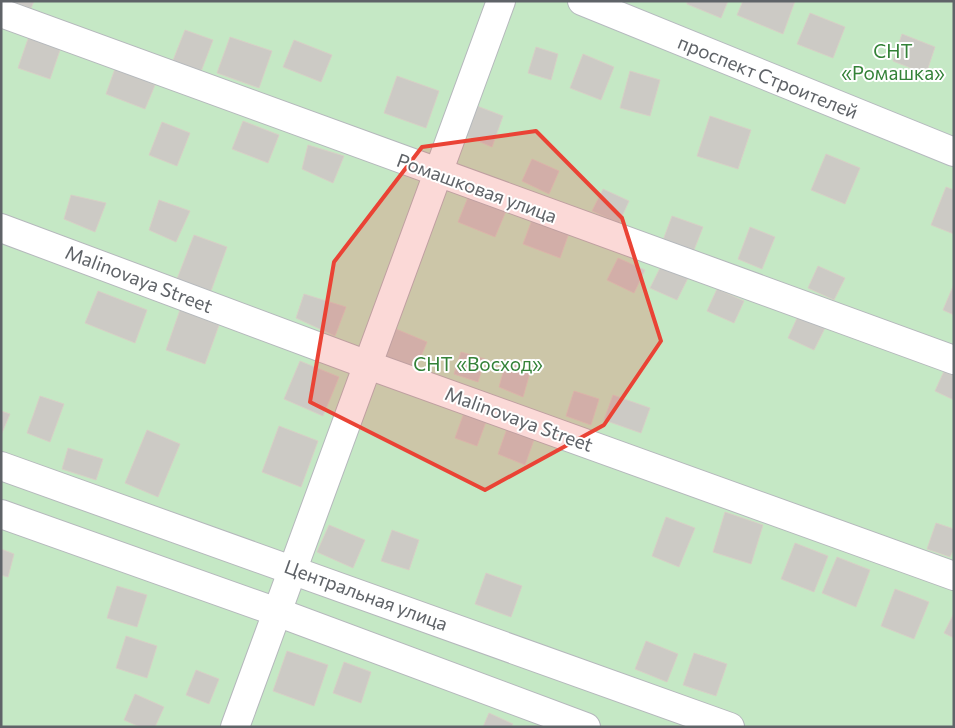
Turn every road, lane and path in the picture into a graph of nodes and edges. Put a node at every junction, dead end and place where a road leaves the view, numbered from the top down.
1 (501, 1) edge
2 (582, 1) edge
3 (1, 13) edge
4 (954, 152) edge
5 (438, 173) junction
6 (1, 228) edge
7 (954, 360) edge
8 (368, 365) junction
9 (1, 466) edge
10 (1, 514) edge
11 (293, 569) junction
12 (954, 576) edge
13 (277, 612) junction
14 (235, 727) edge
15 (586, 727) edge
16 (730, 727) edge

1 - 5 street
2 - 4 street, проспект Строителей
3 - 5 street, Ромашковая улица
5 - 7 street, Ромашковая улица
5 - 8 street
6 - 8 street, Malinovaya Street
8 - 11 street
8 - 12 street, Malinovaya Street
9 - 11 street, Центральная улица
10 - 13 street
11 - 13 street
11 - 16 street, Центральная улица
13 - 14 street
13 - 15 street

